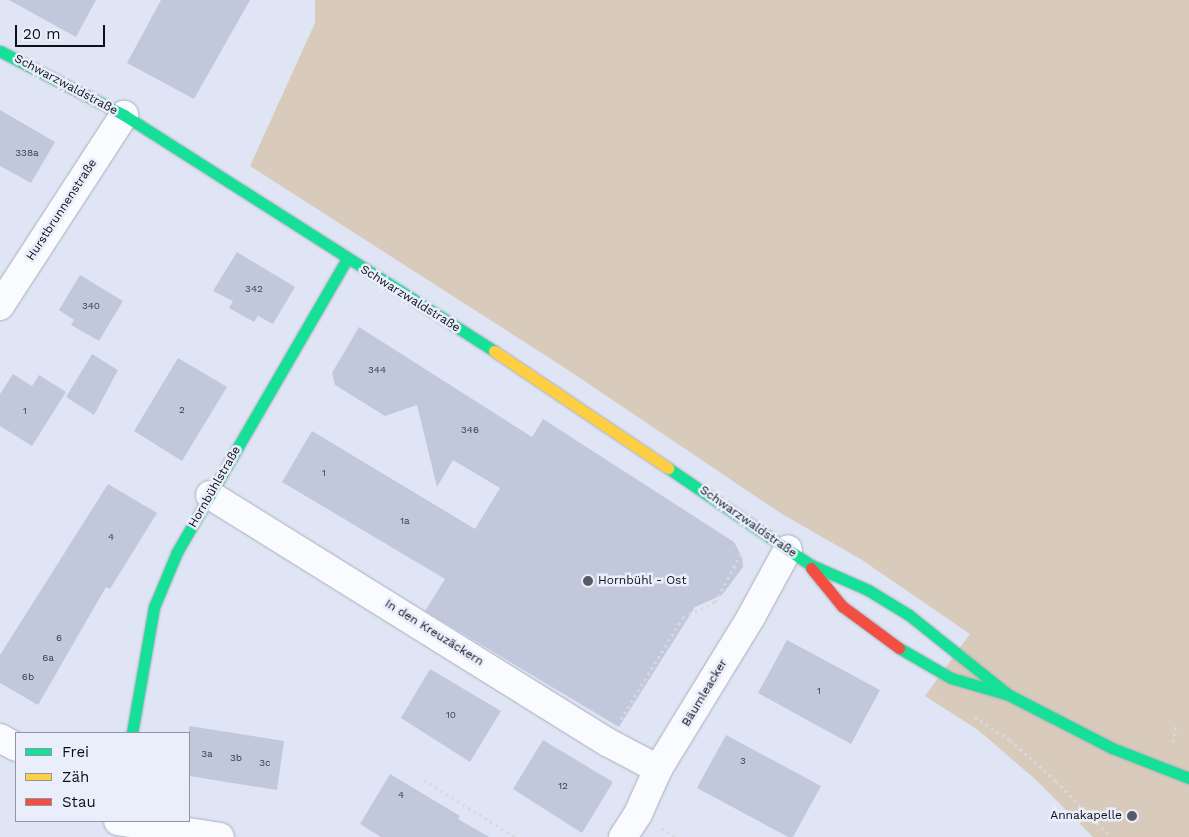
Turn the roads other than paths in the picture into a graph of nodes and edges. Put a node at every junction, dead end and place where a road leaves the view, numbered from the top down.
1 (0, 50) edge
2 (124, 115) junction
3 (347, 259) junction
4 (0, 306) edge
5 (210, 495) junction
6 (798, 557) junction
7 (1009, 695) junction
8 (132, 732) edge
9 (0, 738) edge
10 (15, 746) edge
11 (658, 769) junction
12 (1189, 778) edge
13 (118, 822) edge
14 (124, 822) edge
15 (116, 837) edge
16 (220, 837) edge
17 (623, 837) edge

1 - 2 main road, Schwarzwaldstraße
2 - 3 main road, Schwarzwaldstraße
2 - 4 street, Hurstbrunnenstraße
3 - 5 main road, Hornbühlstraße
3 - 6 main road, Schwarzwaldstraße
5 - 8 main road, Hornbühlstraße
5 - 11 street, In den Kreuzäckern
6 - 7 main road, Schwarzwaldstraße
6 - 7 main road, Schwarzwaldstraße
6 - 11 street, Bäumleacker
7 - 12 main road, Schwarzwaldstraße
9 - 10 street
11 - 17 street, Bäumleacker
13 - 15 street
14 - 16 street

